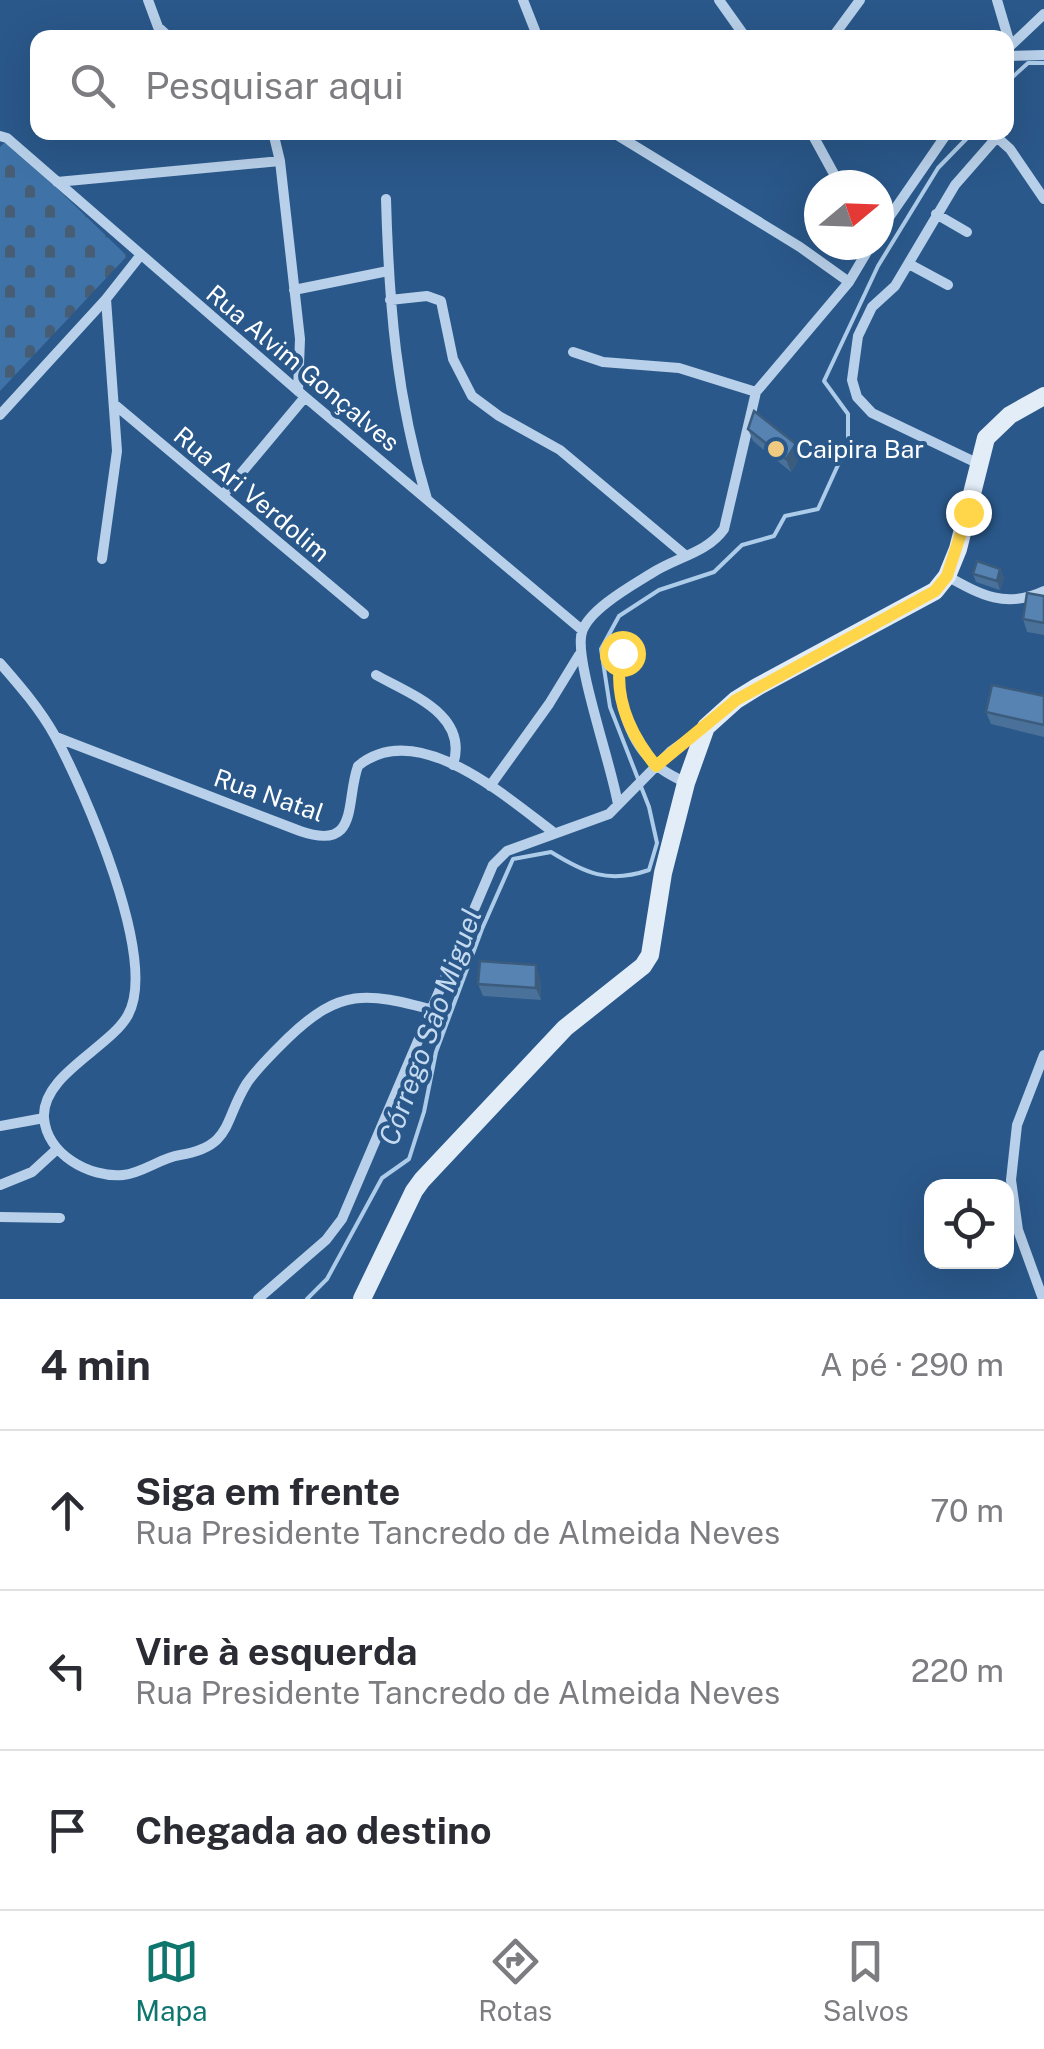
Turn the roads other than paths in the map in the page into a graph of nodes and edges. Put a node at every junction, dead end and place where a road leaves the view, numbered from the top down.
1 (148, 0) edge
2 (523, 0) edge
3 (719, 0) edge
4 (860, 0) edge
5 (997, 0) edge
6 (1044, 14) edge
7 (160, 30) edge
8 (535, 30) edge
9 (740, 30) edge
10 (838, 30) edge
11 (1004, 30) edge
12 (1014, 44) edge
13 (1014, 51) edge
14 (1044, 55) edge
15 (0, 136) edge
16 (275, 140) edge
17 (625, 140) edge
18 (815, 140) edge
19 (942, 140) edge
20 (990, 140) edge
21 (999, 140) edge
22 (280, 161) junction
23 (832, 170) edge
24 (57, 182) junction
25 (386, 199) dead end
26 (1044, 199) edge
27 (894, 210) edge
28 (936, 214) junction
29 (967, 232) dead end
30 (140, 256) junction
31 (862, 260) edge
32 (909, 264) junction
33 (388, 271) junction
34 (849, 282) junction
35 (948, 285) dead end
36 (294, 290) junction
37 (106, 299) junction
38 (390, 300) junction
39 (574, 352) dead end
40 (756, 392) junction
41 (301, 394) junction
42 (1044, 396) edge
43 (114, 404) junction
44 (0, 415) edge
45 (978, 464) junction
46 (223, 495) junction
47 (427, 499) junction
48 (685, 556) junction
49 (102, 559) dead end
50 (947, 576) junction
51 (1044, 591) edge
52 (364, 614) dead end
53 (582, 630) junction
54 (622, 653) dead end
55 (580, 654) junction
56 (0, 663) edge
57 (376, 675) dead end
58 (706, 726) junction
59 (55, 736) junction
60 (453, 765) junction
61 (654, 768) junction
62 (686, 784) junction
63 (490, 786) junction
64 (622, 802) junction
65 (553, 832) junction
66 (433, 1010) junction
67 (1044, 1055) edge
68 (44, 1118) junction
69 (0, 1126) edge
70 (56, 1150) junction
71 (0, 1185) edge
72 (0, 1217) edge
73 (60, 1218) dead end
74 (258, 1299) edge
75 (362, 1299) edge
76 (1043, 1299) edge

1 - 7 street
2 - 8 street
3 - 9 street
4 - 10 street
5 - 11 street
6 - 12 street
13 - 14 street
15 - 24 street, Rua Alvim Gonçalves
16 - 22 street
17 - 34 street
18 - 23 street
19 - 27 street
20 - 28 street
21 - 26 street
22 - 24 street
22 - 36 street
24 - 30 street, Rua Alvim Gonçalves
25 - 33 street
28 - 29 street
28 - 32 street
30 - 37 street
30 - 41 street, Rua Alvim Gonçalves
31 - 34 street
32 - 35 street
32 - 45 street
33 - 36 street
33 - 38 street
34 - 40 street
36 - 41 street
37 - 43 street
37 - 44 street
38 - 47 street
38 - 48 street
39 - 40 street
40 - 48 street
41 - 46 street
41 - 47 street, Rua Alvim Gonçalves
42 - 45 main road
43 - 46 street, Rua Ari Verdolim
43 - 49 street
45 - 50 main road
46 - 52 street, Rua Ari Verdolim
47 - 53 street, Rua Alvim Gonçalves
48 - 53 street
50 - 51 street
50 - 58 main road
53 - 55 street
54 - 61 street
55 - 63 street
55 - 64 street
56 - 59 street
57 - 60 street
58 - 61 street
58 - 62 main road
59 - 60 street, Rua Natal
59 - 68 street
60 - 63 street, Rua Natal
61 - 62 street
61 - 64 street
62 - 75 main road
63 - 65 street, Rua Natal
64 - 65 street
65 - 66 street
66 - 70 street
66 - 74 street
67 - 76 street
68 - 69 street
68 - 70 street
70 - 71 street
72 - 73 street

